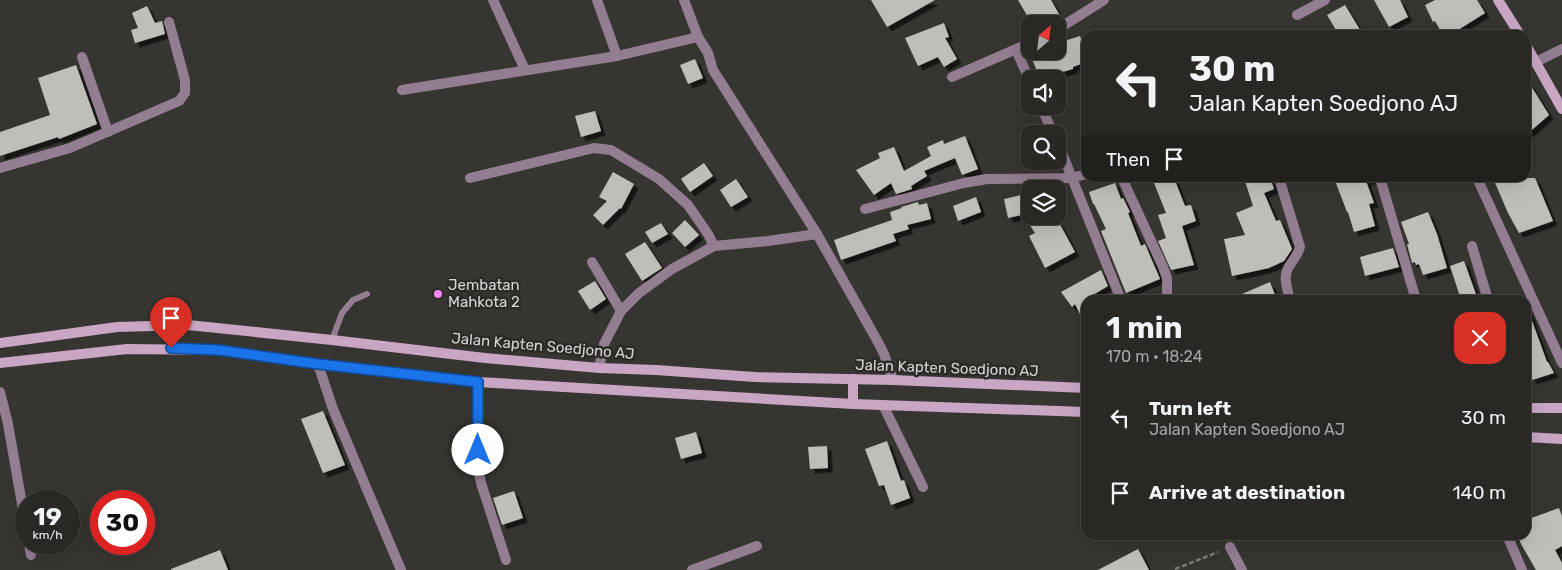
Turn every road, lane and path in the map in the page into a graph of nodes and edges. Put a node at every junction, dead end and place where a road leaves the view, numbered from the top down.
1 (493, 0) edge
2 (597, 0) edge
3 (684, 0) edge
4 (1104, 0) edge
5 (1325, 0) edge
6 (1498, 0) edge
7 (1297, 15) dead end
8 (169, 22) dead end
9 (1066, 24) edge
10 (1517, 30) edge
11 (698, 37) junction
12 (1021, 48) edge
13 (1562, 49) edge
14 (1016, 50) junction
15 (1531, 54) edge
16 (617, 56) junction
17 (82, 57) dead end
18 (1536, 62) junction
19 (525, 70) junction
20 (1025, 70) edge
21 (952, 77) dead end
22 (402, 90) dead end
23 (1562, 109) edge
24 (108, 132) junction
25 (1066, 163) edge
26 (0, 168) edge
27 (1081, 175) edge
28 (470, 178) dead end
29 (1072, 178) junction
30 (1124, 182) edge
31 (1280, 182) edge
32 (1381, 182) edge
33 (1479, 182) edge
34 (864, 209) dead end
35 (816, 234) junction
36 (714, 246) junction
37 (1472, 246) dead end
38 (592, 262) dead end
39 (367, 294) dead end
40 (1118, 295) edge
41 (1168, 295) edge
42 (1289, 295) edge
43 (1415, 295) edge
44 (1487, 295) edge
45 (1531, 295) edge
46 (1531, 296) edge
47 (621, 311) junction
48 (332, 340) junction
49 (0, 343) edge
50 (0, 363) edge
51 (1562, 363) edge
52 (318, 364) junction
53 (599, 368) junction
54 (853, 379) junction
55 (892, 380) junction
56 (478, 382) junction
57 (1081, 388) edge
58 (0, 392) edge
59 (853, 404) junction
60 (882, 405) junction
61 (1531, 408) edge
62 (1562, 408) edge
63 (1081, 412) edge
64 (1531, 436) edge
65 (1562, 439) edge
66 (923, 487) dead end
67 (20, 490) edge
68 (1508, 540) edge
69 (757, 546) dead end
70 (1230, 546) joint
71 (506, 560) dead end
72 (401, 570) edge
73 (692, 570) edge
74 (1175, 570) edge
75 (1242, 570) edge
76 (1522, 570) edge

1 - 19 street
2 - 16 street
3 - 11 street
4 - 9 street
5 - 7 street
6 - 10 main road
8 - 24 street
11 - 16 street
11 - 35 street
12 - 14 street
13 - 18 street
14 - 20 street
14 - 21 street
15 - 18 main road
16 - 19 street
17 - 24 street
18 - 23 main road
19 - 22 street
24 - 26 street
25 - 29 street
27 - 29 street
28 - 36 street
29 - 34 street
29 - 40 street
30 - 41 street
31 - 42 street
32 - 43 street
33 - 45 street
35 - 36 street
35 - 55 street
36 - 47 street
37 - 44 street
38 - 47 street
39 - 48 lane
46 - 51 street
47 - 53 street
48 - 49 main road, Jalan Kapten Soedjono AJ
48 - 53 main road, Jalan Kapten Soedjono AJ
50 - 52 main road
52 - 56 main road
52 - 72 street
53 - 54 main road, Jalan Kapten Soedjono AJ
54 - 55 main road, Jalan Kapten Soedjono AJ
54 - 59 main road
55 - 57 main road, Jalan Kapten Soedjono AJ
56 - 59 main road
56 - 71 street
58 - 67 street
59 - 60 main road
60 - 63 main road
60 - 66 street
61 - 62 main road
64 - 65 main road
68 - 76 street
69 - 73 street
70 - 74 path
70 - 75 street

